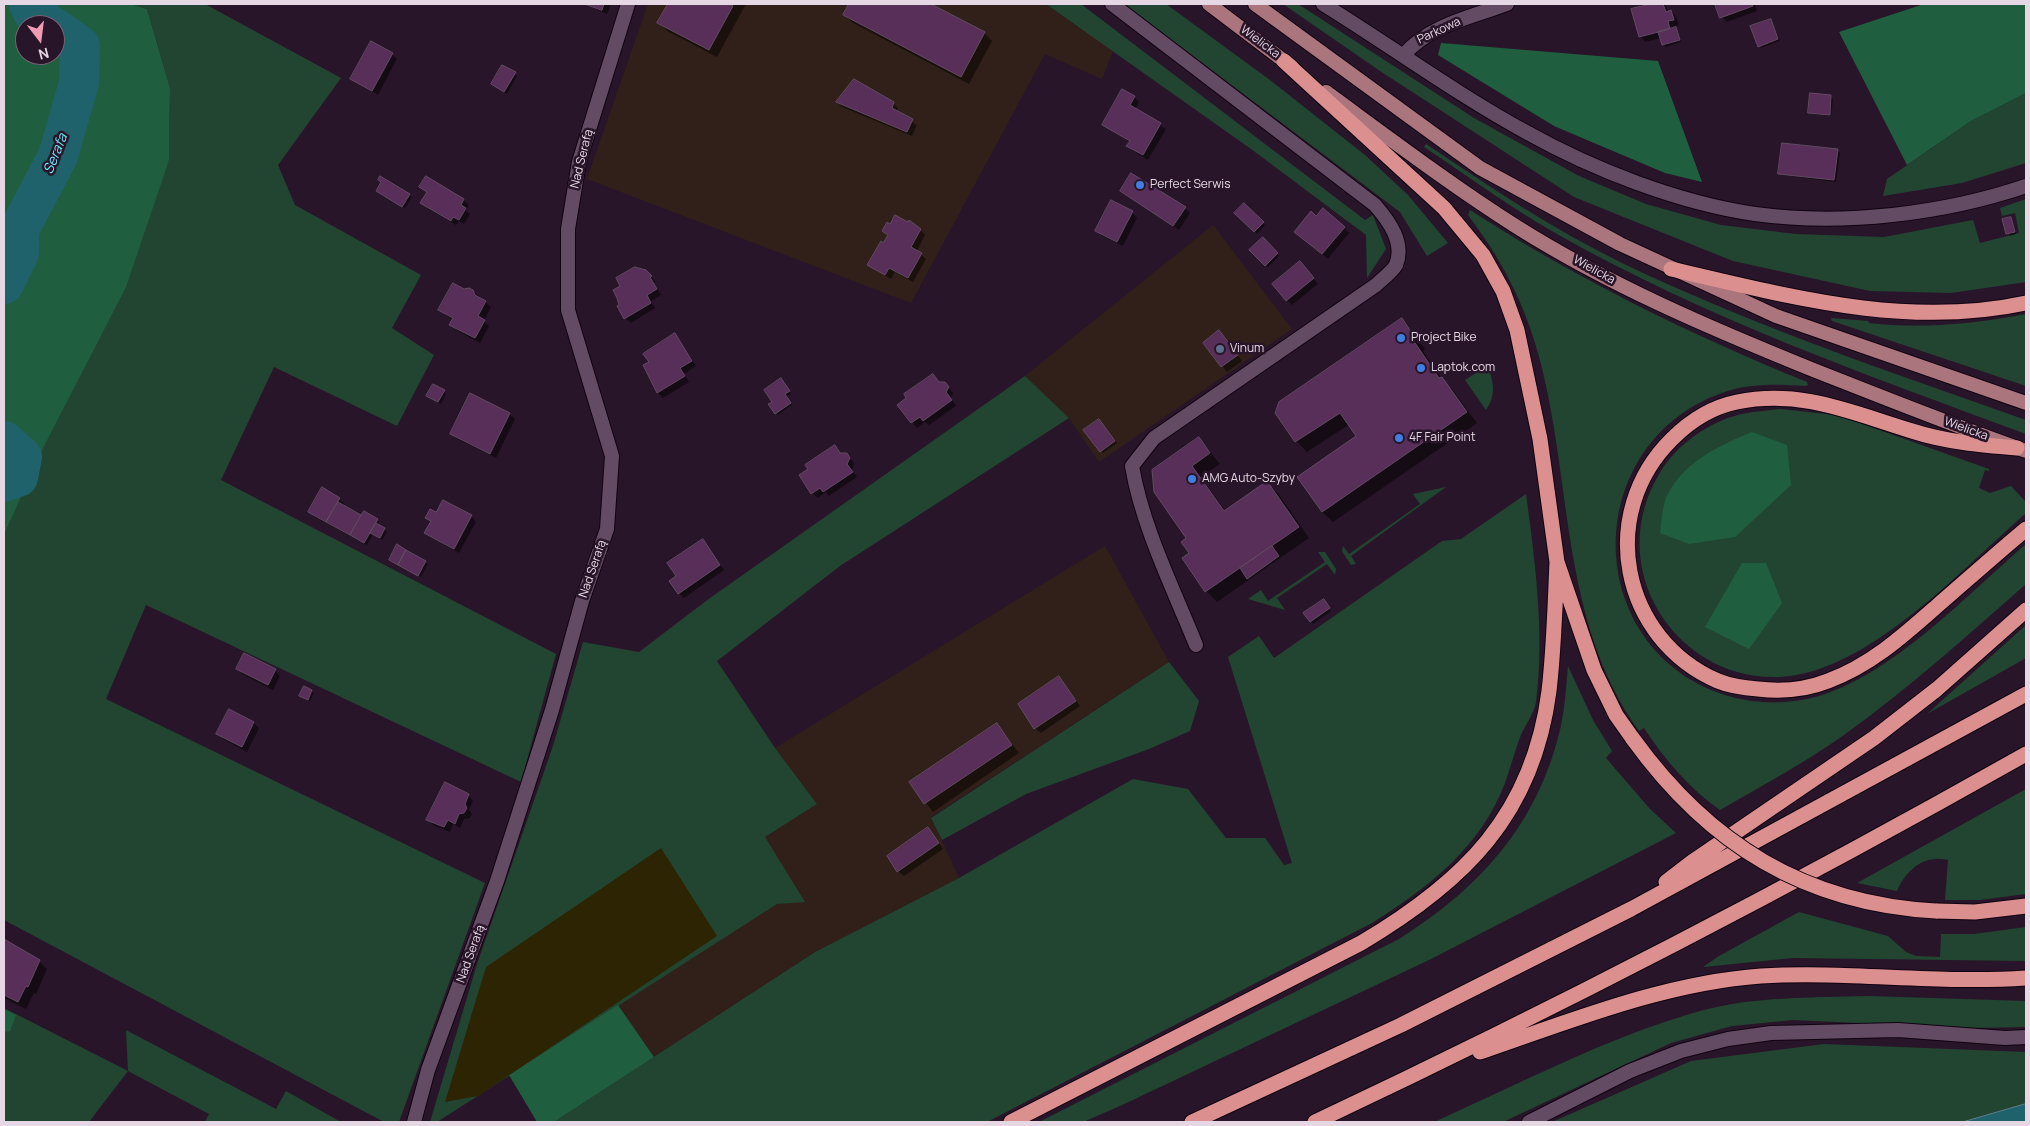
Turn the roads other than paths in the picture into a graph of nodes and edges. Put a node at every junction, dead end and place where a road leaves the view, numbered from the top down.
1 (628, 4) edge
2 (1112, 4) edge
3 (1209, 4) edge
4 (1255, 4) edge
5 (1323, 4) edge
6 (1507, 4) edge
7 (1404, 55) junction
8 (1284, 61) junction
9 (2026, 186) edge
10 (1671, 269) junction
11 (2026, 303) edge
12 (2026, 403) edge
13 (2022, 450) edge
14 (2026, 529) edge
15 (1557, 562) junction
16 (2026, 610) edge
17 (1196, 645) dead end
18 (2026, 694) edge
19 (2026, 754) edge
20 (2026, 906) edge
21 (1631, 909) junction
22 (2026, 978) edge
23 (2026, 1037) edge
24 (1420, 1073) junction
25 (414, 1122) edge
26 (1011, 1122) edge
27 (1192, 1122) edge
28 (1316, 1122) edge
29 (1528, 1122) edge

1 - 25 street, Nad Serafą
2 - 17 street
3 - 8 main road, Wielicka
4 - 10 main road
5 - 7 street
6 - 7 street, Parkowa
7 - 9 street
8 - 13 main road, Wielicka
8 - 15 highway
10 - 11 highway
10 - 12 main road
13 - 14 highway
15 - 20 highway, bridge
15 - 26 highway
16 - 21 highway
18 - 21 highway
19 - 24 highway
21 - 27 highway
22 - 24 highway
23 - 29 street
24 - 28 highway

